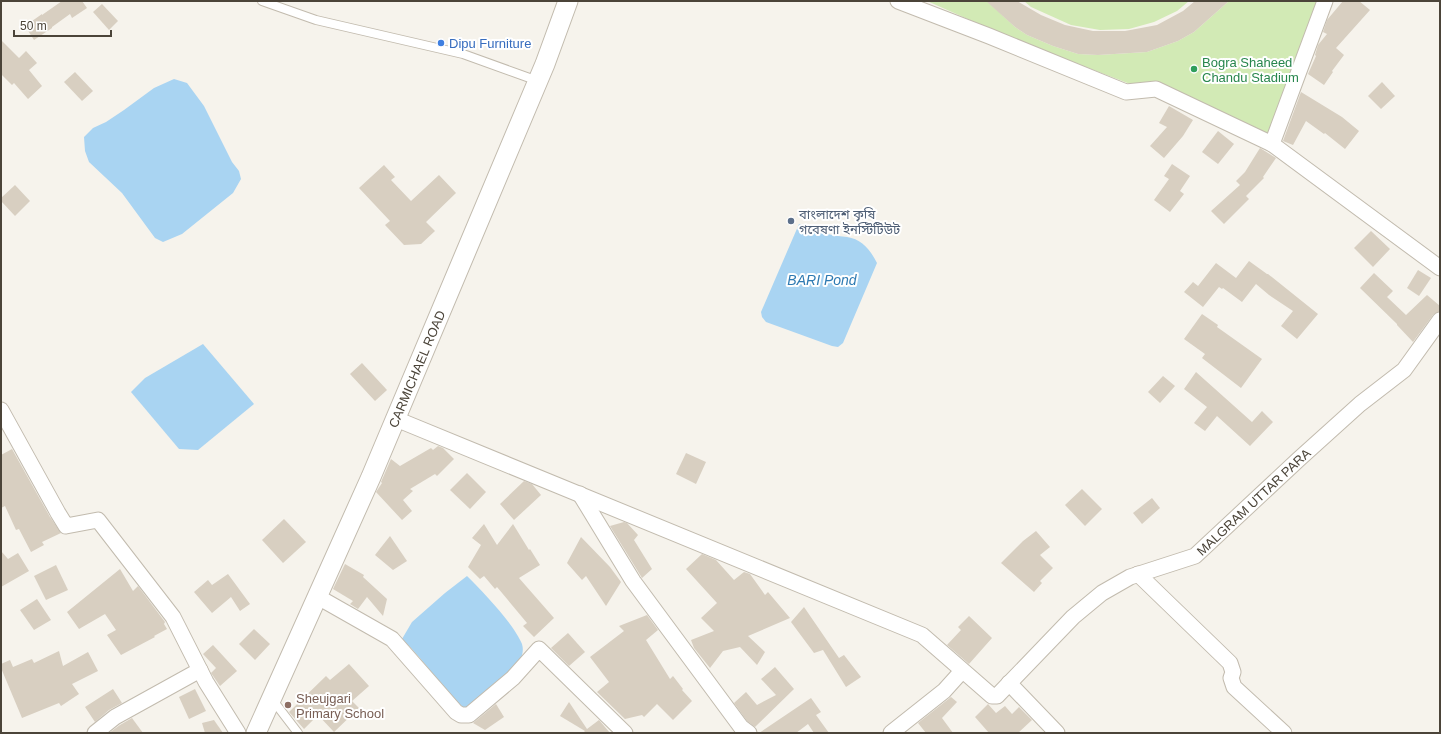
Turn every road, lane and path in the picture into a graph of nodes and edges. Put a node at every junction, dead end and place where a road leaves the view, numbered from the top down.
1 (262, 1) edge
2 (568, 1) edge
3 (898, 1) edge
4 (1325, 1) edge
5 (538, 81) junction
6 (1272, 144) junction
7 (1440, 268) edge
8 (1440, 320) edge
9 (1, 410) edge
10 (396, 419) junction
11 (580, 494) junction
12 (1138, 574) junction
13 (318, 597) junction
14 (200, 670) junction
15 (962, 671) junction
16 (1009, 683) junction
17 (272, 699) junction
18 (95, 733) edge
19 (238, 733) edge
20 (256, 733) edge
21 (298, 733) edge
22 (625, 733) edge
23 (749, 733) edge
24 (891, 733) edge
25 (1057, 733) edge
26 (1284, 733) edge

1 - 5 lane
2 - 5 street, CARMICHAEL ROAD
3 - 6 street
4 - 6 street
5 - 10 street, CARMICHAEL ROAD
6 - 7 street
8 - 12 street, MALGRAM UTTAR PARA
9 - 14 street
10 - 11 street, MALGRAM UTTAR PARA
10 - 13 street, CARMICHAEL ROAD
11 - 15 street, MALGRAM UTTAR PARA
11 - 23 street
12 - 16 street, MALGRAM UTTAR PARA
12 - 26 street
13 - 17 street, CARMICHAEL ROAD
13 - 22 street
14 - 18 street
14 - 19 street
15 - 16 street, MALGRAM UTTAR PARA
15 - 24 street
16 - 25 street
17 - 20 street, CARMICHAEL ROAD
17 - 21 lane

